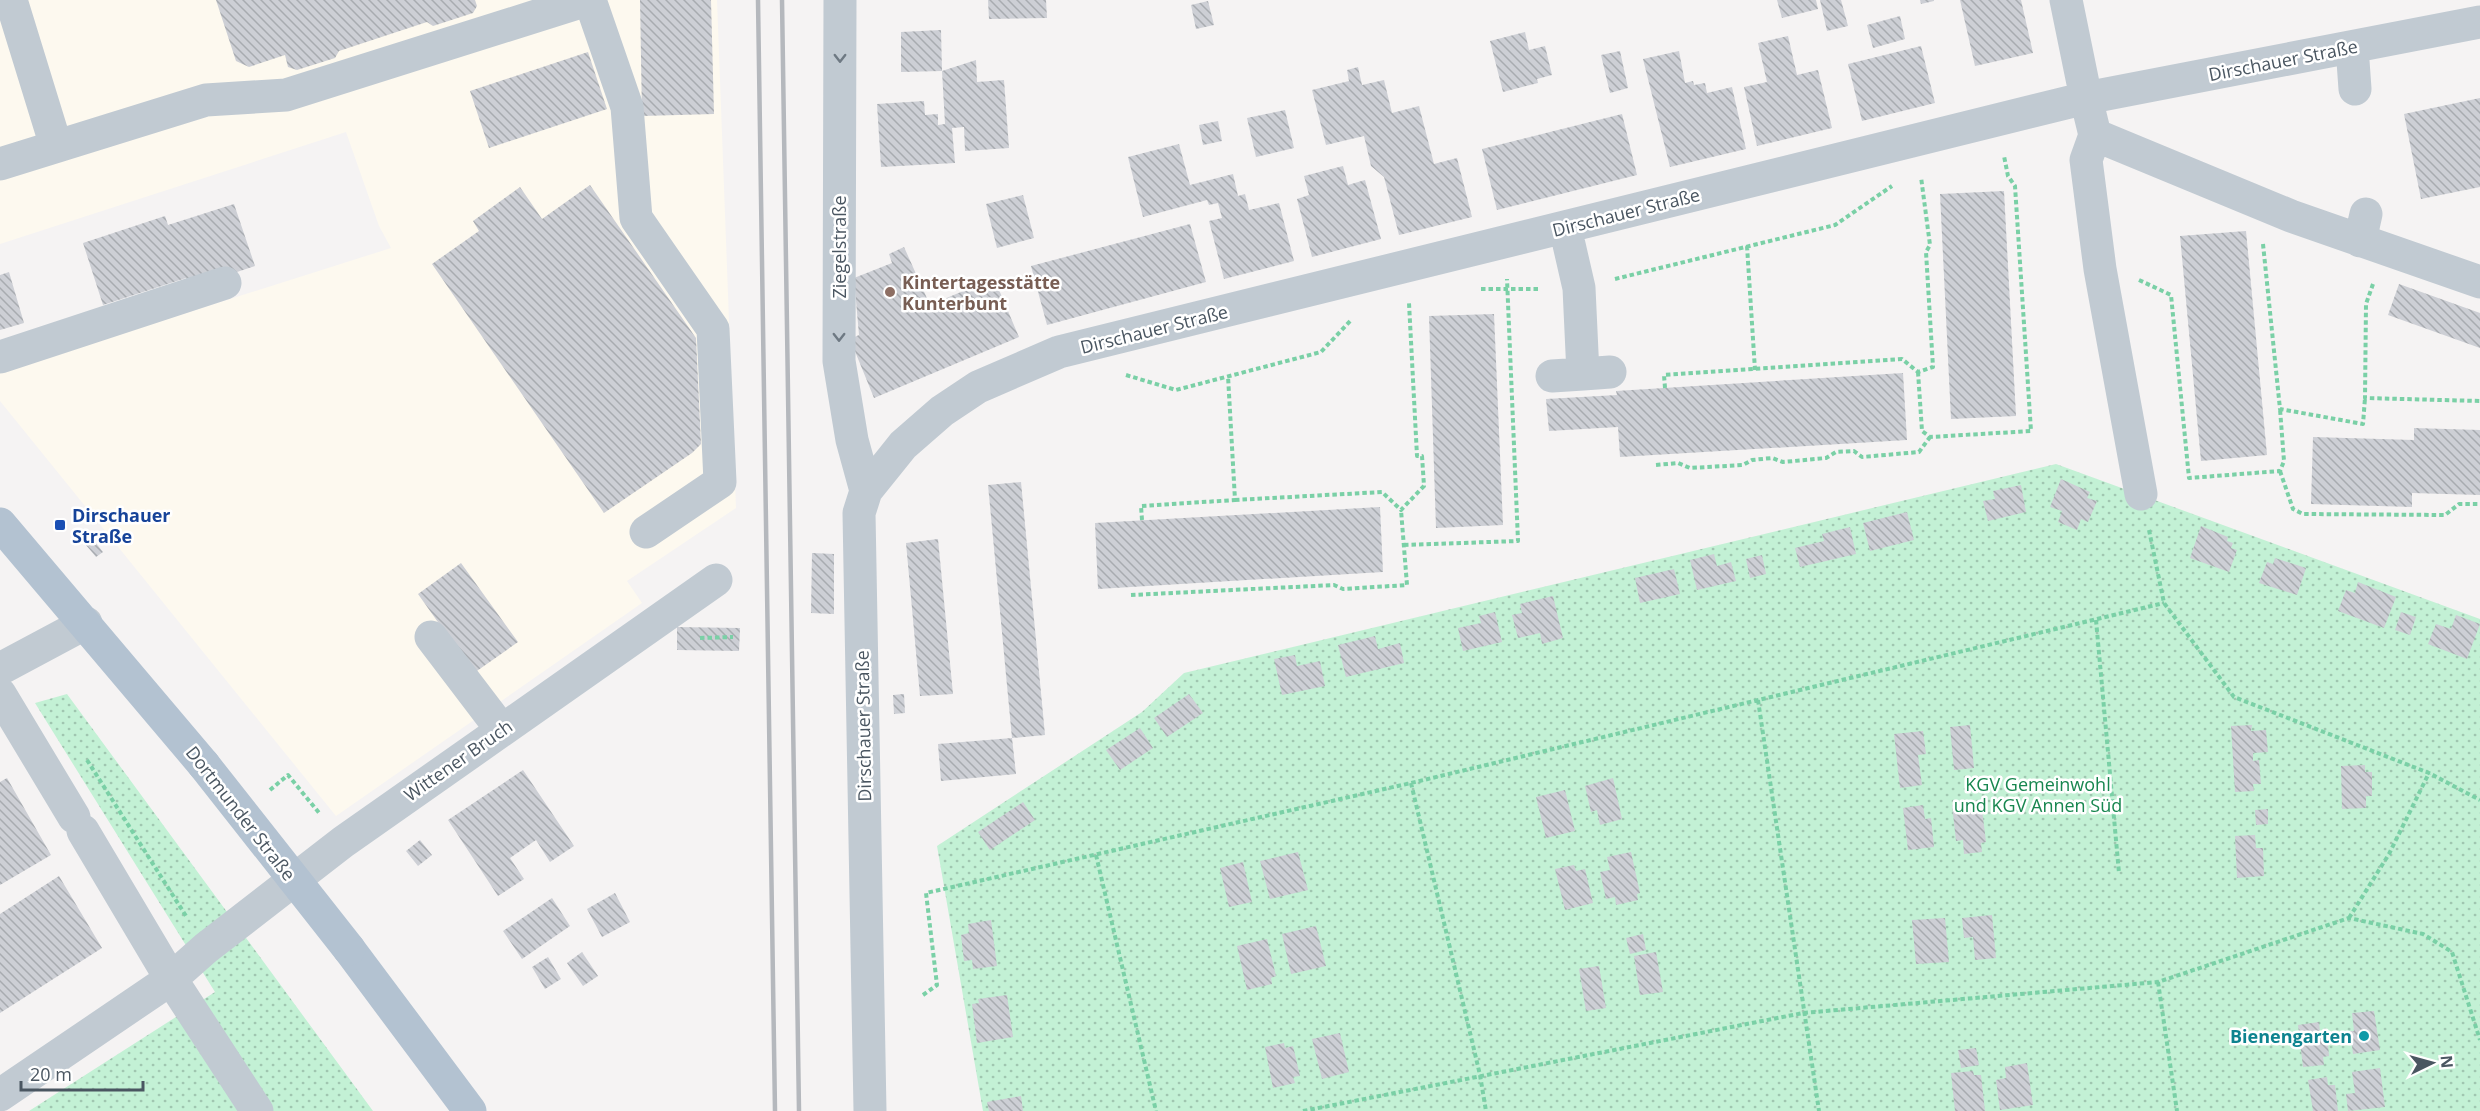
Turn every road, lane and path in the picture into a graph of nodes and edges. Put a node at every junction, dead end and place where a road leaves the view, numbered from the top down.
1 (11, 0) edge
2 (589, 0) edge
3 (840, 0) edge
4 (2066, 0) edge
5 (2480, 22) edge
6 (2352, 47) junction
7 (2355, 89) dead end
8 (2086, 98) junction
9 (1997, 120) junction
10 (2095, 135) junction
11 (56, 146) junction
12 (1919, 154) junction
13 (0, 164) edge
14 (2291, 216) junction
15 (1565, 227) junction
16 (2370, 235) junction
17 (1499, 244) junction
18 (1747, 246) junction
19 (2100, 269) junction
20 (2480, 282) edge
21 (225, 283) dead end
22 (1475, 288) dead end
23 (1579, 288) junction
24 (1506, 290) junction
25 (1409, 298) dead end
26 (1357, 314) dead end
27 (1094, 344) junction
28 (0, 357) edge
29 (1755, 370) junction
30 (1918, 372) junction
31 (1582, 374) dead end
32 (1228, 376) junction
33 (1665, 388) dead end
34 (2365, 398) junction
35 (2480, 401) edge
36 (2280, 408) junction
37 (1930, 437) junction
38 (1656, 465) dead end
39 (2280, 471) junction
40 (866, 491) junction
41 (2141, 494) joint
42 (1235, 500) junction
43 (2480, 504) edge
44 (1401, 510) junction
45 (1142, 520) dead end
46 (0, 524) edge
47 (645, 532) dead end
48 (1404, 545) junction
49 (716, 580) dead end
50 (1131, 595) dead end
51 (2164, 603) junction
52 (2096, 620) junction
53 (86, 622) junction
54 (431, 637) dead end
55 (0, 669) edge
56 (0, 694) edge
57 (1758, 700) junction
58 (501, 729) junction
59 (81, 749) dead end
60 (2429, 773) junction
61 (288, 775) dead end
62 (1411, 783) junction
63 (2480, 800) edge
64 (343, 842) junction
65 (1096, 855) junction
66 (2119, 873) dead end
67 (2349, 918) junction
68 (206, 948) junction
69 (171, 979) junction
70 (2158, 982) junction
71 (923, 995) dead end
72 (1803, 1013) junction
73 (2480, 1041) edge
74 (1480, 1075) junction
75 (0, 1095) edge
76 (257, 1111) edge
77 (470, 1111) edge
78 (870, 1111) edge
79 (1156, 1111) edge
80 (1303, 1111) edge
81 (1486, 1111) edge
82 (1819, 1111) edge
83 (2177, 1111) edge

1 - 11 street
2 - 11 street
2 - 47 street
3 -> 40 street, Ziegelstraße
4 - 8 street
5 - 6 street, Dirschauer Straße
6 - 7 street
6 - 8 street, Dirschauer Straße
8 - 9 street, Dirschauer Straße
8 - 10 street
9 - 12 street, Dirschauer Straße
9 - 37 path
10 - 14 street
10 - 19 street
11 - 13 street
12 - 15 street, Dirschauer Straße
12 - 18 path
12 - 30 path
14 - 16 street
14 - 36 path
15 - 17 street, Dirschauer Straße
15 - 23 street
16 - 20 street
16 - 34 path
17 - 24 path
17 - 27 street, Dirschauer Straße
18 - 23 path
18 - 29 path
19 - 39 path
19 - 41 street
21 - 28 street
22 - 24 path
23 - 24 path
23 - 31 street
24 - 48 path
25 - 44 path
26 - 32 path
27 - 32 path
27 - 40 street, Dirschauer Straße
29 - 30 path
29 - 33 path
30 - 37 path
32 - 42 path
34 - 35 path
34 - 36 path
36 - 39 path
37 - 38 path
39 - 43 path
40 - 78 street, Dirschauer Straße
41 - 51 path
42 - 44 path
42 - 45 path
44 - 48 path
46 - 53 main road, Dortmunder Straße
48 - 50 path
49 - 58 street, Wittener Bruch
51 - 52 path
51 - 60 path
52 - 57 path
52 - 66 path
53 - 55 street
53 - 77 main road, Dortmunder Straße, bridge
54 - 58 street
56 - 69 street
57 - 62 path
57 - 72 path
58 - 64 street, Wittener Bruch
59 - 68 path
60 - 63 path
60 - 67 path
61 - 64 path
62 - 65 path
62 - 74 path
64 - 68 street, Wittener Bruch
65 - 71 path
65 - 79 path
67 - 70 path
67 - 73 path
68 - 69 street, Wittener Bruch
69 - 75 street
69 - 76 street
70 - 72 path
70 - 83 path
72 - 74 path
72 - 82 path
74 - 80 path
74 - 81 path

